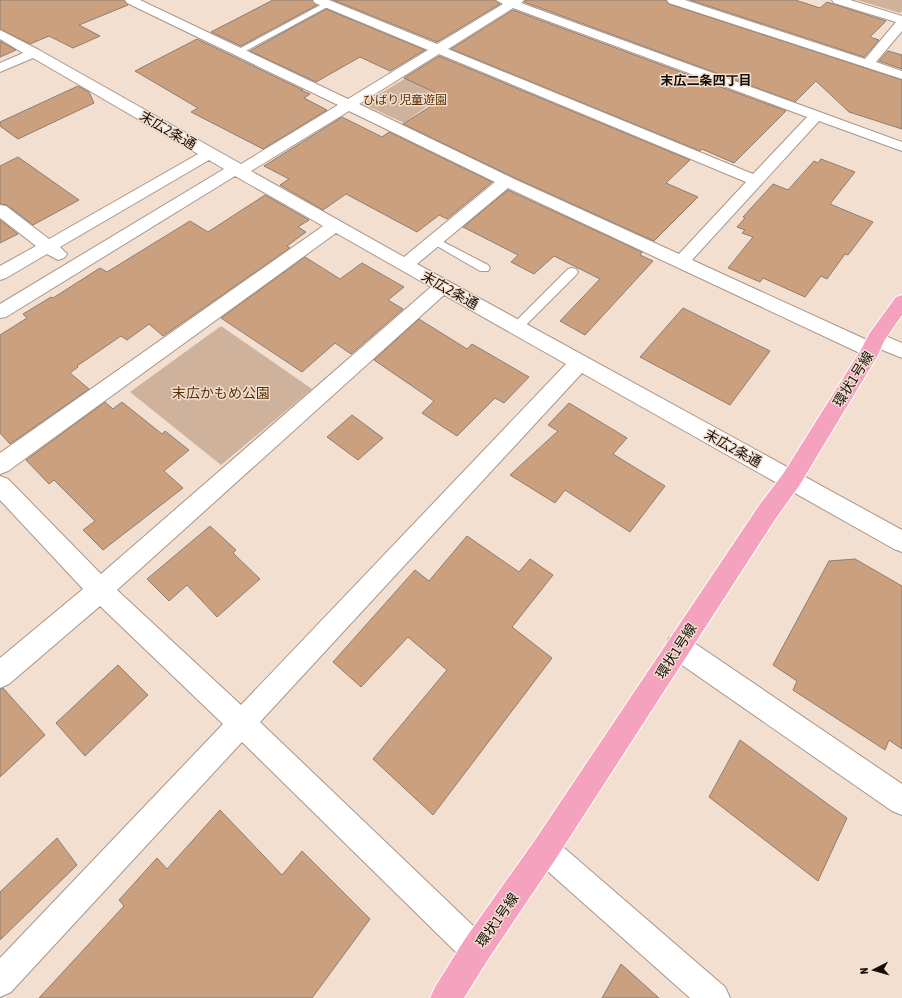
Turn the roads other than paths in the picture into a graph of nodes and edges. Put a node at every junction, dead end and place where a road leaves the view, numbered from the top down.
1 (131, 0) edge
2 (673, 0) edge
3 (838, 0) edge
4 (511, 1) edge
5 (324, 2) edge
6 (902, 20) edge
7 (902, 23) edge
8 (0, 34) edge
9 (439, 50) junction
10 (239, 51) junction
11 (34, 53) junction
12 (868, 64) junction
13 (0, 68) edge
14 (902, 76) edge
15 (350, 105) junction
16 (817, 115) junction
17 (902, 148) edge
18 (210, 153) junction
19 (239, 170) junction
20 (506, 181) junction
21 (756, 181) junction
22 (0, 210) edge
23 (335, 226) junction
24 (434, 240) junction
25 (48, 246) junction
26 (682, 261) junction
27 (405, 265) junction
28 (75, 266) junction
29 (484, 268) dead end
30 (572, 272) dead end
31 (0, 274) edge
32 (443, 286) junction
33 (902, 300) edge
34 (0, 312) edge
35 (516, 328) junction
36 (874, 345) junction
37 (902, 351) edge
38 (579, 362) junction
39 (0, 465) edge
40 (791, 480) junction
41 (0, 485) edge
42 (902, 542) edge
43 (100, 590) junction
44 (678, 647) junction
45 (0, 676) edge
46 (241, 723) junction
47 (902, 800) edge
48 (545, 850) junction
49 (476, 950) junction
50 (0, 981) edge
51 (446, 998) edge
52 (714, 998) edge

1 - 10 street
2 - 12 street
3 - 6 street
4 - 9 street
4 - 16 street
5 - 9 street
5 - 10 lane
7 - 12 street
8 - 11 street, 末広2条通
9 - 15 street
9 - 21 street
10 - 15 street
11 - 13 street
11 - 18 street, 末広2条通
12 - 14 street
15 - 19 street
15 - 20 street
16 - 17 street
16 - 21 street
18 - 19 street, 末広2条通
18 - 25 street
19 - 23 street, 末広2条通
19 - 28 street
20 - 24 street
20 - 26 street
21 - 26 street
22 - 25 street
23 - 27 street, 末広2条通
23 - 39 street
24 - 27 street
24 - 29 lane
25 - 28 street
25 - 31 street
26 - 36 street
27 - 32 street, 末広2条通
28 - 34 street
30 - 35 lane
32 - 35 street, 末広2条通
32 - 43 street
33 - 36 main road, 環状1号線
35 - 38 street, 末広2条通
36 - 37 street
36 - 40 main road, 環状1号線
38 - 40 street, 末広2条通
38 - 46 street
40 - 42 street, 末広2条通
40 - 44 main road, 環状1号線
41 - 43 street
43 - 45 street
43 - 46 street
44 - 47 street
44 - 48 main road, 環状1号線
46 - 49 street
46 - 50 street
48 - 49 main road, 環状1号線
48 - 52 street
49 - 51 main road, 環状1号線

